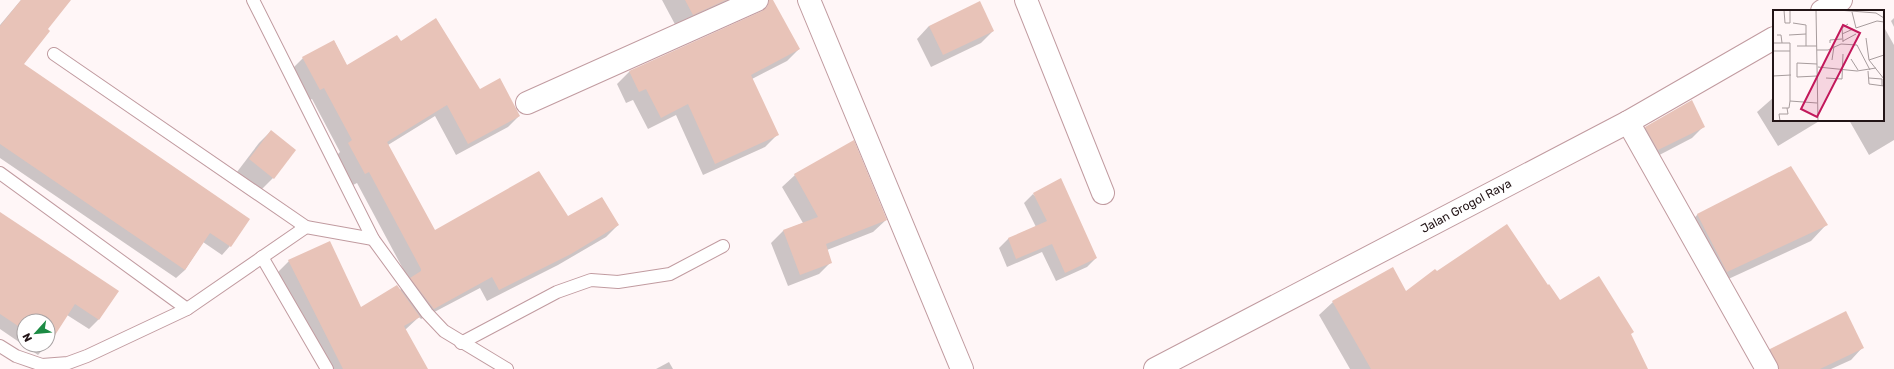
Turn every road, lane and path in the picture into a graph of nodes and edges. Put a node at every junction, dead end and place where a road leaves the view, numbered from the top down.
1 (252, 0) edge
2 (758, 0) edge
3 (809, 0) edge
4 (1026, 0) edge
5 (1841, 0) edge
6 (1824, 10) edge
7 (1773, 39) edge
8 (54, 54) dead end
9 (527, 104) dead end
10 (1628, 122) junction
11 (0, 173) edge
12 (1103, 193) dead end
13 (306, 227) junction
14 (373, 239) junction
15 (723, 246) dead end
16 (262, 257) junction
17 (187, 309) junction
18 (461, 343) junction
19 (0, 346) edge
20 (1158, 368) edge
21 (327, 369) edge
22 (507, 369) edge
23 (962, 369) edge
24 (1767, 369) edge

1 - 14 lane
2 - 9 street
3 - 23 street
4 - 12 street
5 - 6 street
7 - 10 street, Jalan Grogol Raya
8 - 13 lane
10 - 20 street, Jalan Grogol Raya
10 - 24 street
11 - 17 lane
13 - 14 lane
13 - 16 lane
14 - 18 lane
15 - 18 lane
16 - 17 lane
16 - 21 lane
17 - 19 lane
18 - 22 lane

